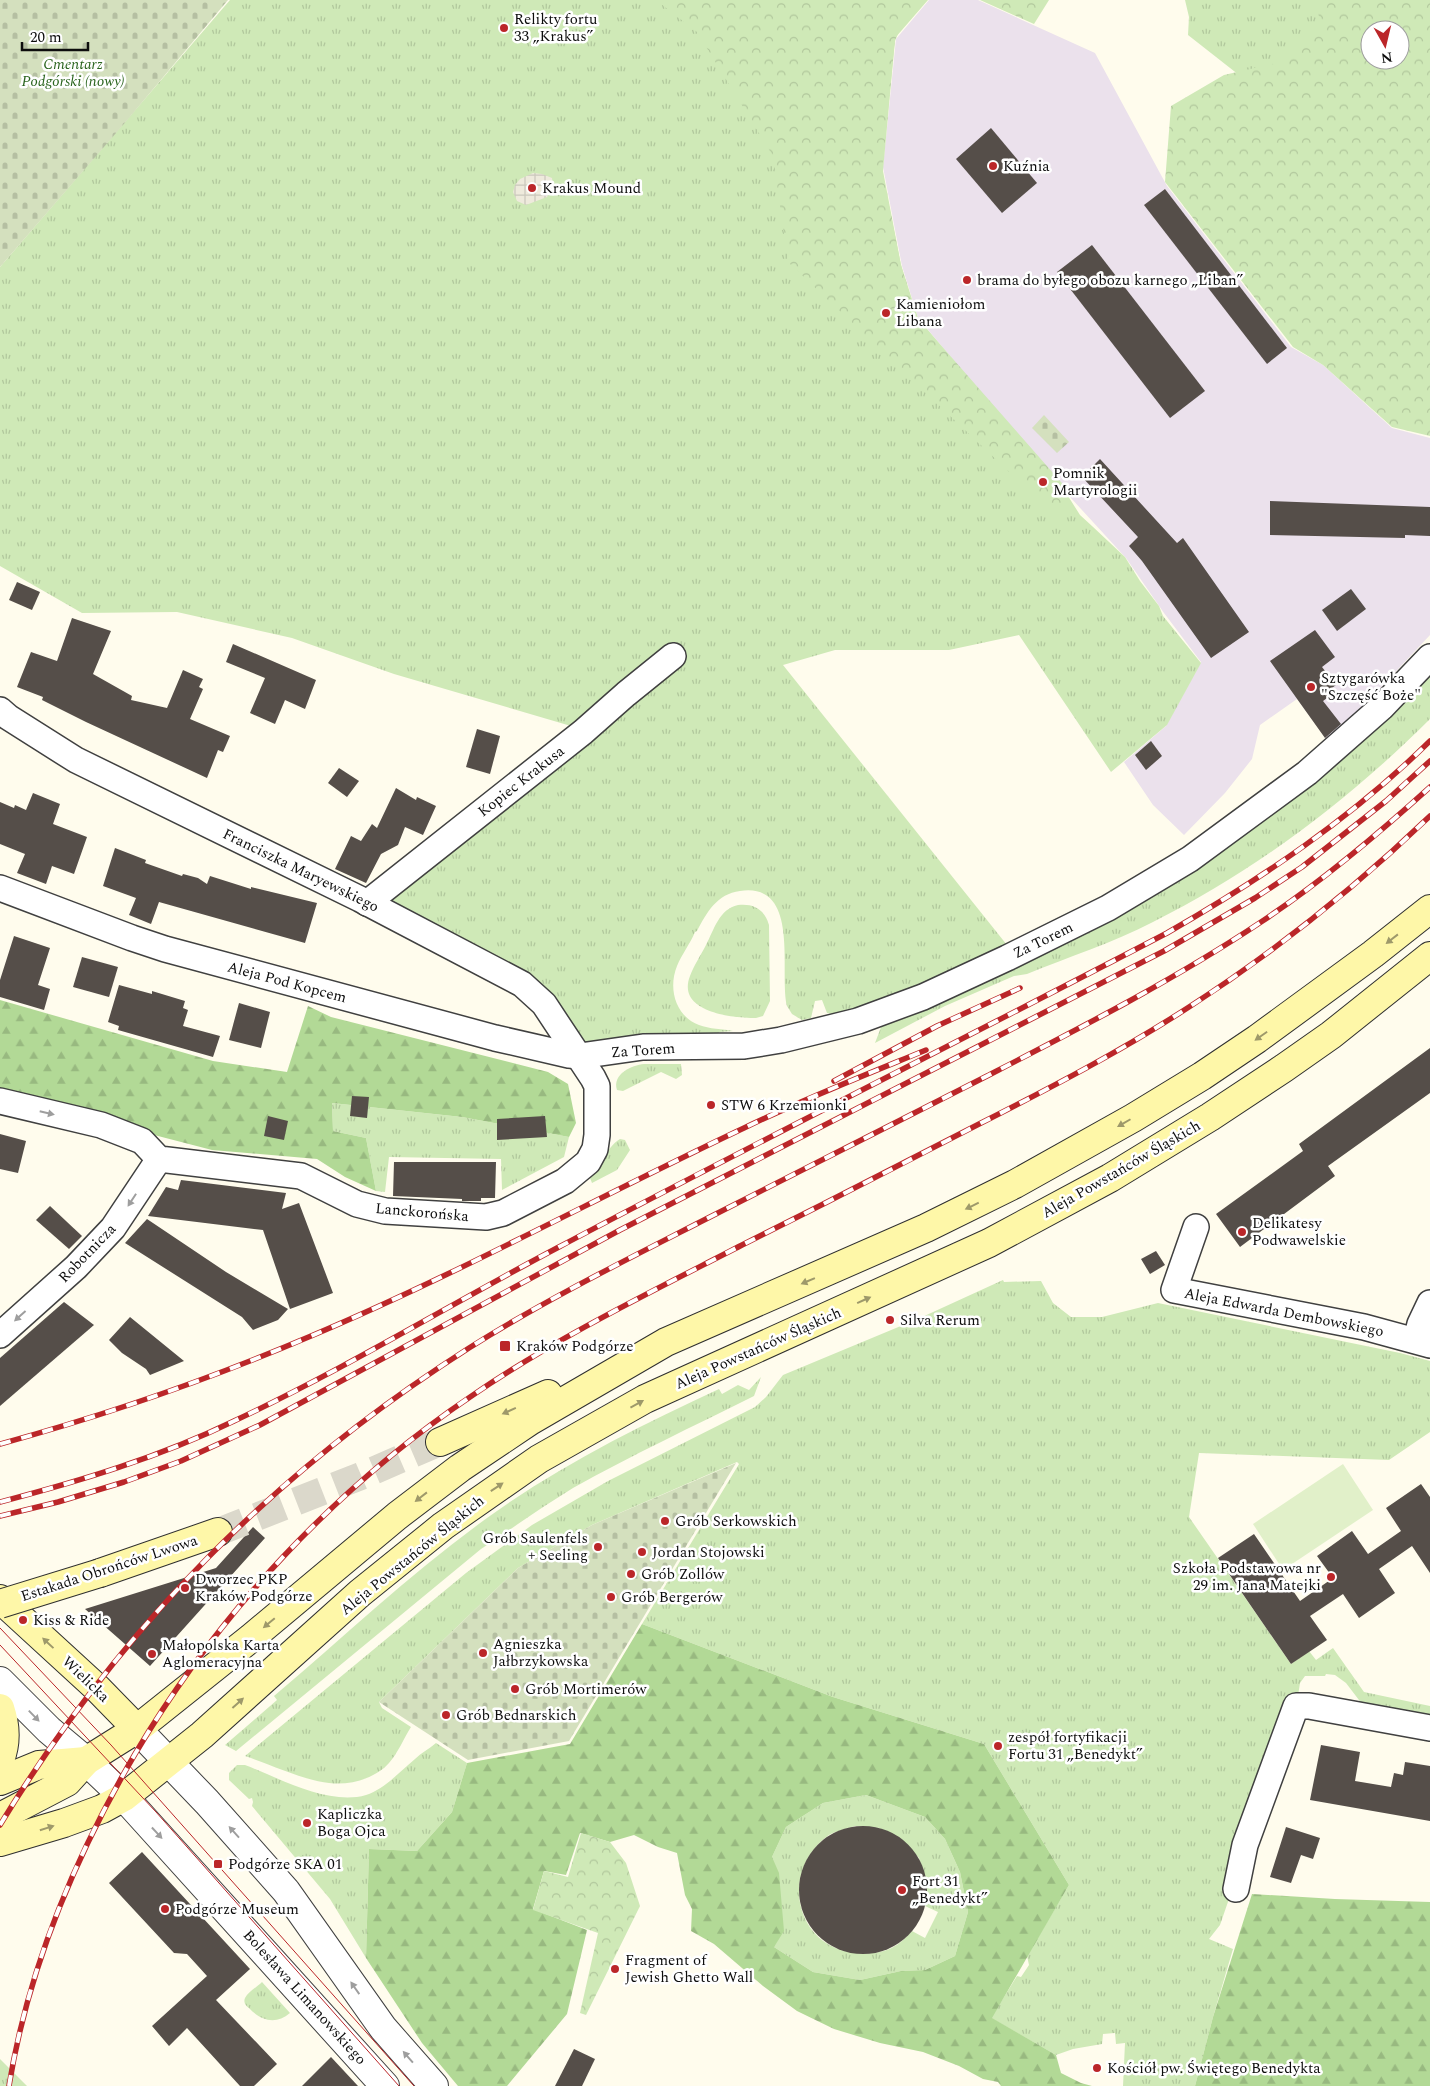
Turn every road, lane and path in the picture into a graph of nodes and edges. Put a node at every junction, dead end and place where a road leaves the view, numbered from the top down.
1 (673, 656) dead end
2 (1430, 657) edge
3 (0, 710) edge
4 (0, 888) edge
5 (367, 903) junction
6 (1430, 909) edge
7 (1430, 956) edge
8 (580, 1056) junction
9 (0, 1102) edge
10 (159, 1159) junction
11 (1196, 1227) dead end
12 (1430, 1303) edge
13 (0, 1334) edge
14 (666, 1342) junction
15 (1423, 1342) edge
16 (440, 1442) tunnel mouth
17 (218, 1532) tunnel mouth
18 (0, 1599) edge
19 (0, 1604) edge
20 (0, 1681) edge
21 (0, 1708) edge
22 (137, 1728) junction
23 (1430, 1728) edge
24 (0, 1760) edge
25 (86, 1761) junction
26 (169, 1762) junction
27 (0, 1782) edge
28 (124, 1797) junction
29 (0, 1817) edge
30 (0, 1842) edge
31 (1236, 1889) dead end
32 (385, 2086) edge
33 (434, 2086) edge

1 - 5 street, Kopiec Krakusa
2 - 8 street, Za Torem
3 - 5 street, Franciszka Maryewskiego
4 - 8 street, Aleja Pod Kopcem
5 - 8 street, Franciszka Maryewskiego
6 -> 14 main road
26 -> 7 main road, Aleja Powstańców Śląskich
8 - 10 street, Lanckorońska
9 -> 10 street
10 -> 13 street, Robotnicza
11 - 15 street, Aleja Edwarda Dembowskiego
12 - 15 street
14 -> 16 main road
14 -> 22 main road
17 - 19 main road, Estakada Obrońców Lwowa, bridge
22 -> 18 main road, Wielicka
20 -> 25 street
21 - 24 main road
22 - 25 main road
22 - 26 street, Wielicka
23 - 31 street
25 - 27 main road
25 - 28 street
25 - 29 main road
26 - 28 main road, Aleja Powstańców Śląskich
33 -> 26 street
30 -> 28 main road, Aleja Powstańców Śląskich
28 -> 32 street, Bolesława Limanowskiego

